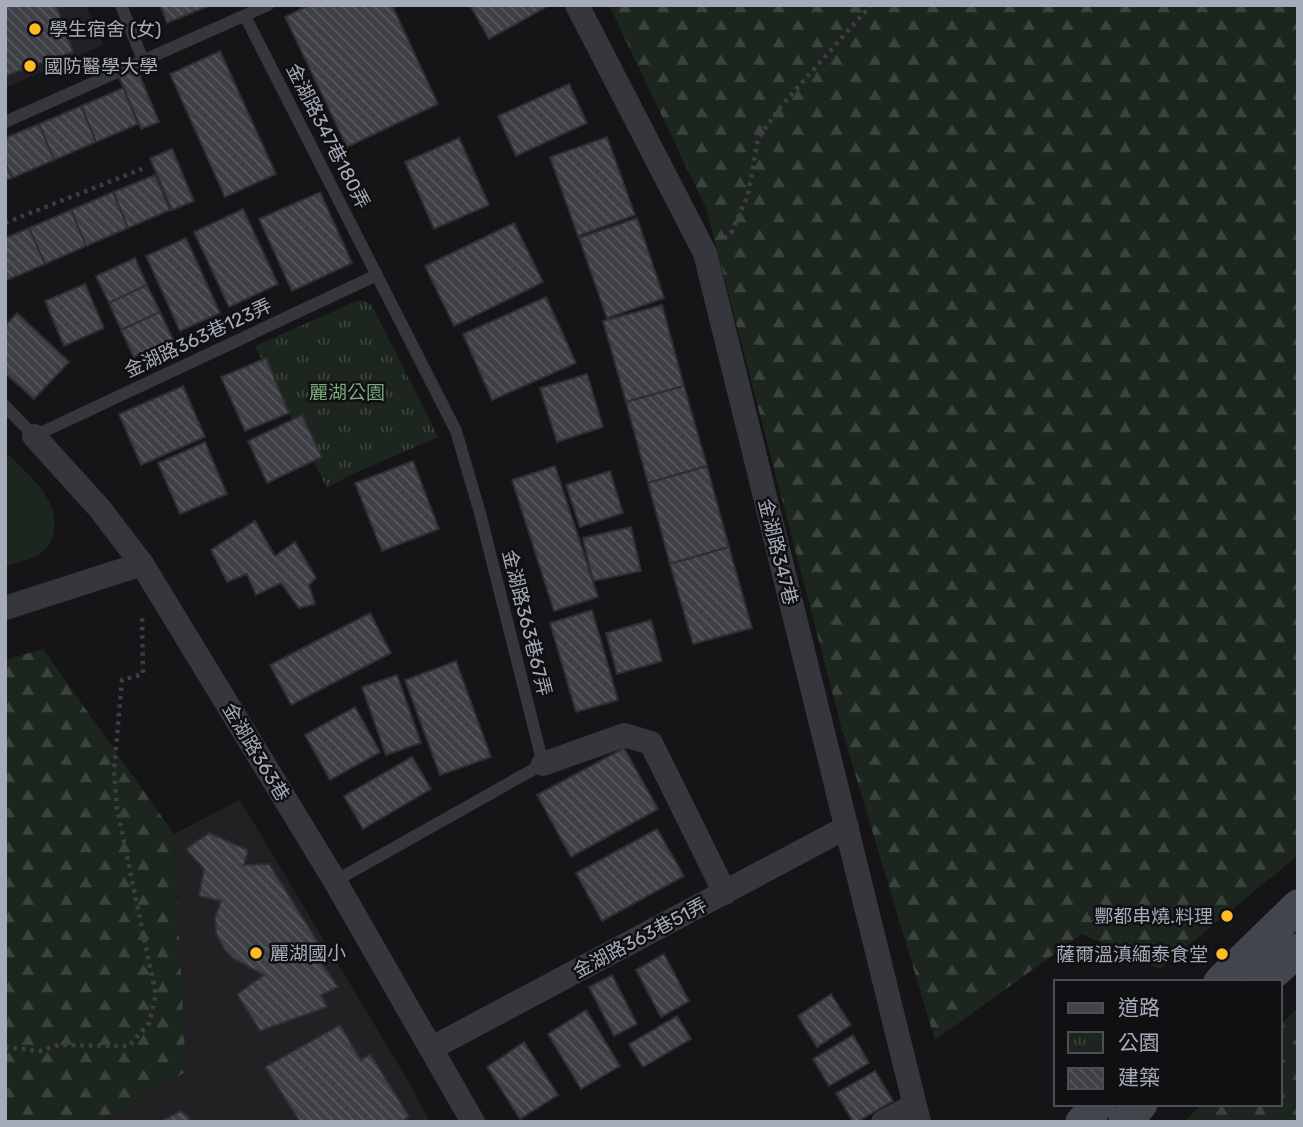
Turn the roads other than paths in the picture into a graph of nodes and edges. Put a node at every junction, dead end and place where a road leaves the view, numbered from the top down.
1 (121, 5) edge
2 (268, 5) edge
3 (577, 5) edge
4 (245, 16) junction
5 (143, 60) junction
6 (5, 122) edge
7 (377, 275) junction
8 (5, 406) edge
9 (34, 436) junction
10 (142, 564) junction
11 (5, 608) edge
12 (543, 764) junction
13 (847, 827) junction
14 (335, 881) junction
15 (725, 893) junction
16 (1298, 906) edge
17 (1298, 950) edge
18 (1222, 980) edge
19 (1265, 980) edge
20 (432, 1048) junction
21 (1097, 1106) edge
22 (1139, 1106) edge
23 (916, 1114) edge
24 (473, 1122) edge
25 (883, 1122) edge
26 (1082, 1122) edge
27 (1125, 1122) edge

1 - 5 lane
2 - 4 lane
3 - 13 street, 金湖路347巷
4 - 5 lane
4 - 7 lane, 金湖路347巷180弄
5 - 6 lane
7 - 9 lane, 金湖路363巷123弄
7 - 12 lane, 金湖路363巷67弄
8 - 9 lane, 金湖路363巷
9 - 10 street, 金湖路363巷
10 - 11 street
10 - 14 street, 金湖路363巷
12 - 14 lane
12 - 15 street
13 - 15 street, 金湖路363巷51弄
13 - 23 street, 金湖路347巷
14 - 20 street, 金湖路363巷
15 - 20 street, 金湖路363巷51弄
16 - 18 main road
17 - 19 main road
20 - 24 street, 金湖路363巷
21 - 26 main road
22 - 27 main road
23 - 25 street

